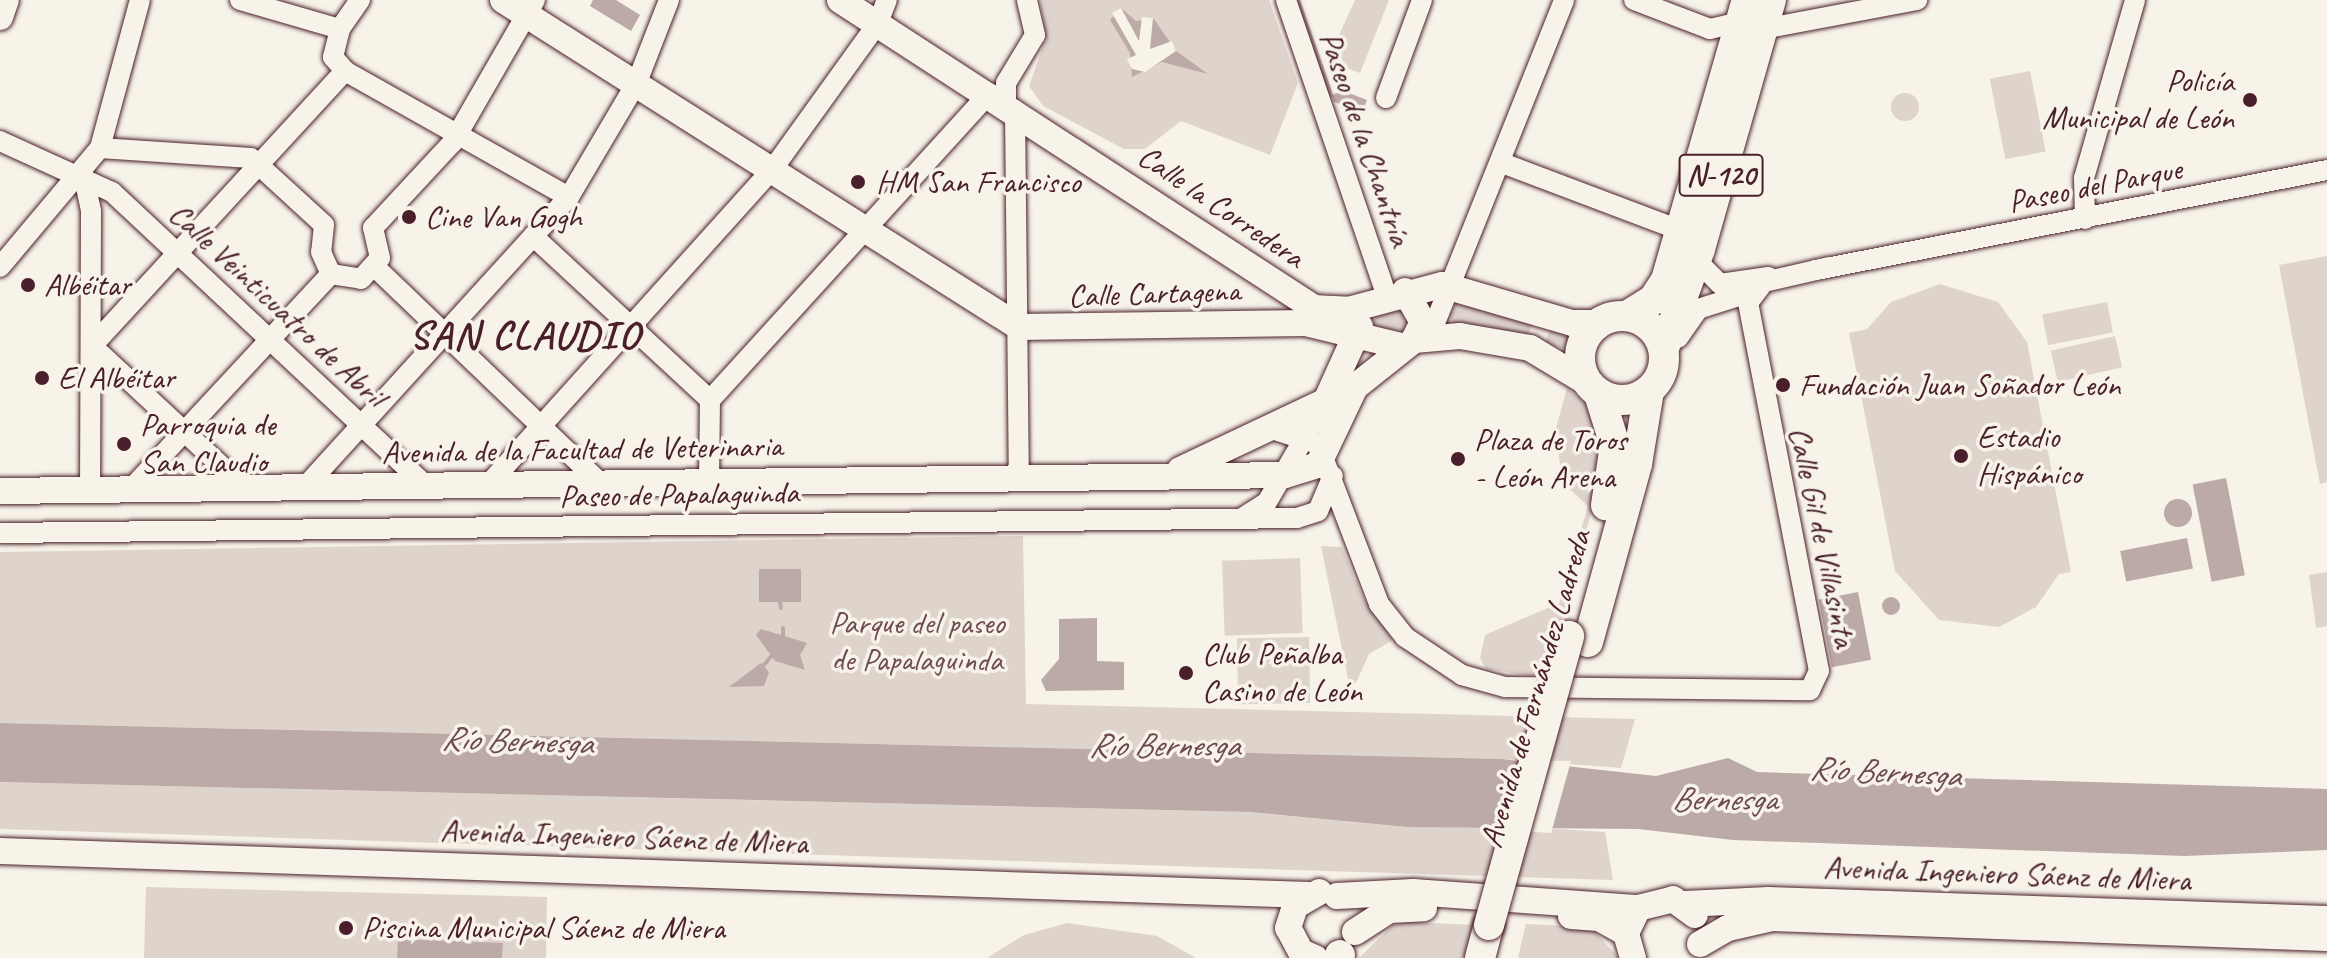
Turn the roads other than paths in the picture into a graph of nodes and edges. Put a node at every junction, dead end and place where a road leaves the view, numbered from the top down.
1 (6, 0) edge
2 (140, 0) edge
3 (240, 0) edge
4 (503, 0) edge
5 (669, 0) edge
6 (840, 0) edge
7 (1027, 0) edge
8 (1286, 0) edge
9 (1422, 0) edge
10 (1564, 0) edge
11 (1634, 0) edge
12 (1917, 0) edge
13 (2135, 0) edge
14 (1870, 5) edge
15 (531, 7) edge
16 (882, 12) edge
17 (1755, 13) edge
18 (351, 15) edge
19 (0, 17) edge
20 (345, 71) junction
21 (637, 82) junction
22 (1386, 98) dead end
23 (1003, 103) junction
24 (459, 132) junction
25 (0, 141) edge
26 (100, 148) junction
27 (1502, 163) junction
28 (259, 164) junction
29 (772, 170) junction
30 (2327, 170) edge
31 (83, 173) junction
32 (569, 197) junction
33 (2085, 219) junction
34 (864, 230) junction
35 (1682, 231) junction
36 (533, 236) junction
37 (177, 253) junction
38 (1696, 260) junction
39 (1876, 261) junction
40 (0, 267) edge
41 (1829, 267) junction
42 (376, 268) junction
43 (1461, 268) junction
44 (331, 274) junction
45 (1751, 293) junction
46 (1391, 296) junction
47 (1292, 311) junction
48 (1614, 319) junction
49 (631, 327) junction
50 (1019, 327) junction
51 (444, 333) junction
52 (1345, 336) junction
53 (270, 339) junction
54 (1414, 342) junction
55 (92, 346) junction
56 (1664, 353) junction
57 (1594, 389) junction
58 (1649, 391) junction
59 (710, 400) junction
60 (1326, 401) junction
61 (360, 424) junction
62 (541, 426) junction
63 (186, 430) junction
64 (1275, 430) junction
65 (1307, 437) junction
66 (1330, 466) junction
67 (1285, 475) junction
68 (1166, 476) junction
69 (1019, 478) junction
70 (709, 482) junction
71 (600, 483) junction
72 (488, 485) junction
73 (426, 486) junction
74 (305, 487) junction
75 (245, 488) junction
76 (131, 489) junction
77 (90, 490) junction
78 (0, 491) edge
79 (1241, 518) junction
80 (0, 533) edge
81 (1578, 639) junction
82 (0, 851) edge
83 (1245, 892) junction
84 (1308, 895) junction
85 (1337, 896) junction
86 (1685, 904) junction
87 (1638, 908) junction
88 (2327, 919) edge
89 (1288, 928) junction
90 (2327, 938) edge
91 (1630, 945) edge
92 (1491, 949) edge
93 (1696, 951) edge
94 (1327, 954) edge

1 - 19 main road
2 - 26 street
3 - 18 street
4 - 15 main road
5 - 21 street
6 - 16 main road, Calle la Corredera
7 - 23 street
8 - 46 street, Paseo de la Chantría
9 - 22 street
10 - 27 street
11 - 17 street
12 - 14 street
13 - 33 street
14 - 17 street
15 - 21 main road
15 - 24 street
16 - 23 main road, Calle la Corredera
16 - 29 street
17 - 35 highway, N-120
17 - 38 highway, N-120
18 - 20 street
20 - 24 street
20 - 28 street
21 - 29 main road
21 - 32 street
23 - 34 street
23 - 47 main road, Calle la Corredera
23 - 50 street
24 - 32 street
24 - 42 street
25 - 31 street, Calle Veinticuatro de Abril
26 - 28 street
26 - 31 street
27 - 35 street
27 - 43 street
28 - 37 street
28 - 44 street
29 - 34 main road
29 - 49 street
30 - 33 street, Paseo del Parque
31 - 37 street, Calle Veinticuatro de Abril
31 - 40 street
31 - 55 street
32 - 36 street
33 - 39 street, Paseo del Parque
34 - 50 main road
34 - 59 street
35 - 48 highway, N-120
36 - 49 street
36 - 51 street
37 - 53 street, Calle Veinticuatro de Abril
37 - 55 street
38 - 41 street, Paseo del Parque
38 - 56 highway, N-120
39 - 41 street, Paseo del Parque
39 - 45 street, Paseo del Parque
41 - 45 street
42 - 44 street
42 - 51 street
43 - 46 main road, Calle la Corredera
43 - 48 main road, Calle la Corredera
43 - 54 street
44 - 53 street
45 - 56 street, Paseo del Parque
45 - 66 street, Calle Gil de Villasinta
46 - 47 main road, Calle la Corredera
46 - 52 main road, Avenida de la Facultad de Veterinaria
46 - 54 main road
47 - 50 main road, Calle Cartagena
47 - 52 main road, Calle Cartagena
48 - 56 highway
48 - 57 highway, N-120
49 - 59 street
49 - 62 street
50 - 69 street
51 - 61 street
51 - 62 street
52 - 54 main road, Calle Cartagena
52 - 60 main road, Avenida de la Facultad de Veterinaria
53 - 61 street, Calle Veinticuatro de Abril
53 - 63 street
54 - 57 main road
54 - 66 main road
55 - 63 street
55 - 77 street
56 - 58 highway, N-120
57 - 58 highway
57 - 81 highway, Avenida de Fernández Ladreda / N-120
58 - 81 highway, Avenida de Fernández Ladreda / N-120
59 - 70 street
60 - 64 main road, Avenida de la Facultad de Veterinaria
60 - 65 street, Avenida de la Facultad de Veterinaria
61 - 73 street, Calle Veinticuatro de Abril
61 - 74 street
62 - 71 street
62 - 72 street
63 - 75 street
63 - 76 street
64 - 65 street
64 - 68 main road, Avenida de la Facultad de Veterinaria
65 - 66 street
65 - 67 street, Avenida de la Facultad de Veterinaria
66 - 67 main road, Avenida de la Facultad de Veterinaria
66 - 79 street, Paseo de Papalaguinda
67 - 68 main road, Avenida de la Facultad de Veterinaria
67 - 79 street, Avenida de la Facultad de Veterinaria
68 - 69 main road, Avenida de la Facultad de Veterinaria
69 - 70 main road, Avenida de la Facultad de Veterinaria
70 - 71 main road, Avenida de la Facultad de Veterinaria
71 - 72 main road, Avenida de la Facultad de Veterinaria
72 - 73 main road, Avenida de la Facultad de Veterinaria
73 - 74 main road, Avenida de la Facultad de Veterinaria
74 - 75 main road, Avenida de la Facultad de Veterinaria
75 - 76 main road, Avenida de la Facultad de Veterinaria
76 - 77 main road, Avenida de la Facultad de Veterinaria
77 - 78 main road, Avenida de la Facultad de Veterinaria
79 - 80 street, Paseo de Papalaguinda
81 - 92 highway, Avenida de Fernández Ladreda / N-120, bridge
82 - 83 main road, Avenida Ingeniero Sáenz de Miera
83 - 84 main road, Avenida Ingeniero Sáenz de Miera
83 - 89 main road
84 - 85 main road, Avenida Ingeniero Sáenz de Miera
84 - 89 main road
85 - 87 main road
85 - 94 main road
86 - 87 main road, Avenida Ingeniero Sáenz de Miera
86 - 88 main road, Avenida Ingeniero Sáenz de Miera
86 - 93 main road
87 - 91 main road
89 - 94 main road
90 - 93 main road, Avenida Ingeniero Sáenz de Miera
91 - 94 main road

